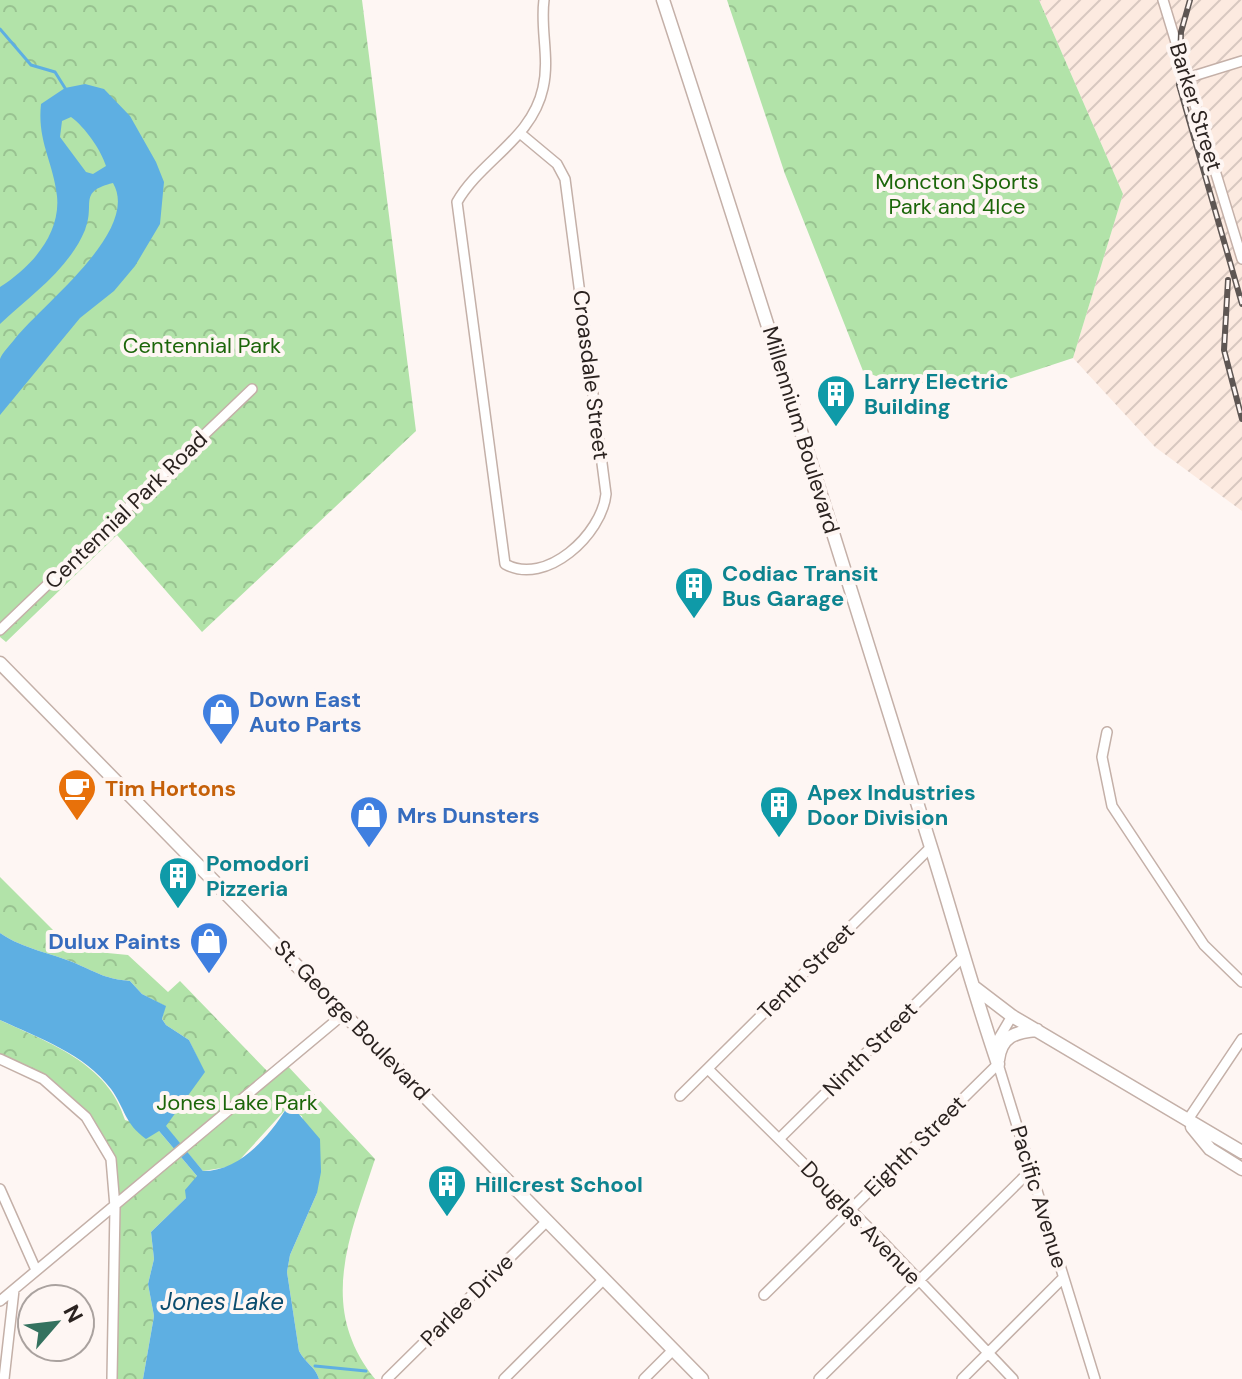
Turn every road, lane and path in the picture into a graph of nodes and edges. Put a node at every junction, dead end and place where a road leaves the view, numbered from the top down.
1 (544, 0) edge
2 (663, 0) edge
3 (1163, 0) edge
4 (1242, 61) edge
5 (1187, 78) junction
6 (521, 134) junction
7 (1242, 259) edge
8 (252, 389) dead end
9 (0, 630) edge
10 (0, 663) edge
11 (1107, 732) dead end
12 (931, 847) junction
13 (962, 958) junction
14 (1242, 982) edge
15 (971, 985) junction
16 (345, 1013) junction
17 (1012, 1016) junction
18 (1037, 1030) junction
19 (1242, 1039) edge
20 (0, 1059) edge
21 (998, 1064) junction
22 (708, 1069) junction
23 (680, 1096) dead end
24 (1187, 1121) junction
25 (779, 1139) junction
26 (1242, 1152) edge
27 (1242, 1169) edge
28 (1031, 1170) junction
29 (0, 1189) edge
30 (115, 1207) junction
31 (850, 1210) junction
32 (547, 1221) junction
33 (36, 1270) junction
34 (1063, 1278) junction
35 (604, 1279) junction
36 (918, 1282) junction
37 (14, 1290) junction
38 (764, 1295) dead end
39 (0, 1301) edge
40 (673, 1350) junction
41 (988, 1354) junction
42 (4, 1379) edge
43 (112, 1379) edge
44 (387, 1379) edge
45 (504, 1379) edge
46 (644, 1379) edge
47 (702, 1379) edge
48 (819, 1379) edge
49 (962, 1379) edge
50 (1013, 1379) edge
51 (1095, 1379) edge

1 - 6 street
2 - 12 main road, Millennium Boulevard
3 - 5 street, Barker Street
4 - 5 street
5 - 7 street, Barker Street
6 - 6 street, Croasdale Street
8 - 9 street, Centennial Park Road
10 - 16 main road, St. George Boulevard
11 - 14 street
12 - 13 main road, Millennium Boulevard
12 - 22 street, Tenth Street
13 - 15 main road, Millennium Boulevard
13 - 25 street, Ninth Street
15 - 17 main road
15 - 21 main road, Millennium Boulevard
16 - 30 street
16 - 32 main road, St. George Boulevard
17 - 18 main road
17 - 21 street, Pacific Avenue
18 - 21 main road
18 - 24 main road
19 - 24 street
20 - 30 street
21 - 28 street, Pacific Avenue
21 - 31 street, Eighth Street
22 - 23 street, Tenth Street
22 - 25 street, Douglas Avenue
24 - 26 main road
24 - 27 main road
25 - 31 street, Douglas Avenue
28 - 34 street, Pacific Avenue
28 - 36 street
29 - 33 street
30 - 33 street
30 - 43 street
31 - 36 street, Douglas Avenue
31 - 38 street, Eighth Street
32 - 35 main road, St. George Boulevard
32 - 44 street, Parlee Drive
33 - 37 street
34 - 41 street
34 - 51 street, Pacific Avenue
35 - 40 main road, St. George Boulevard
35 - 45 street
36 - 41 street, Douglas Avenue
36 - 48 street
37 - 39 street
37 - 42 street
40 - 46 street
40 - 47 main road, St. George Boulevard
41 - 49 street
41 - 50 street, Douglas Avenue

